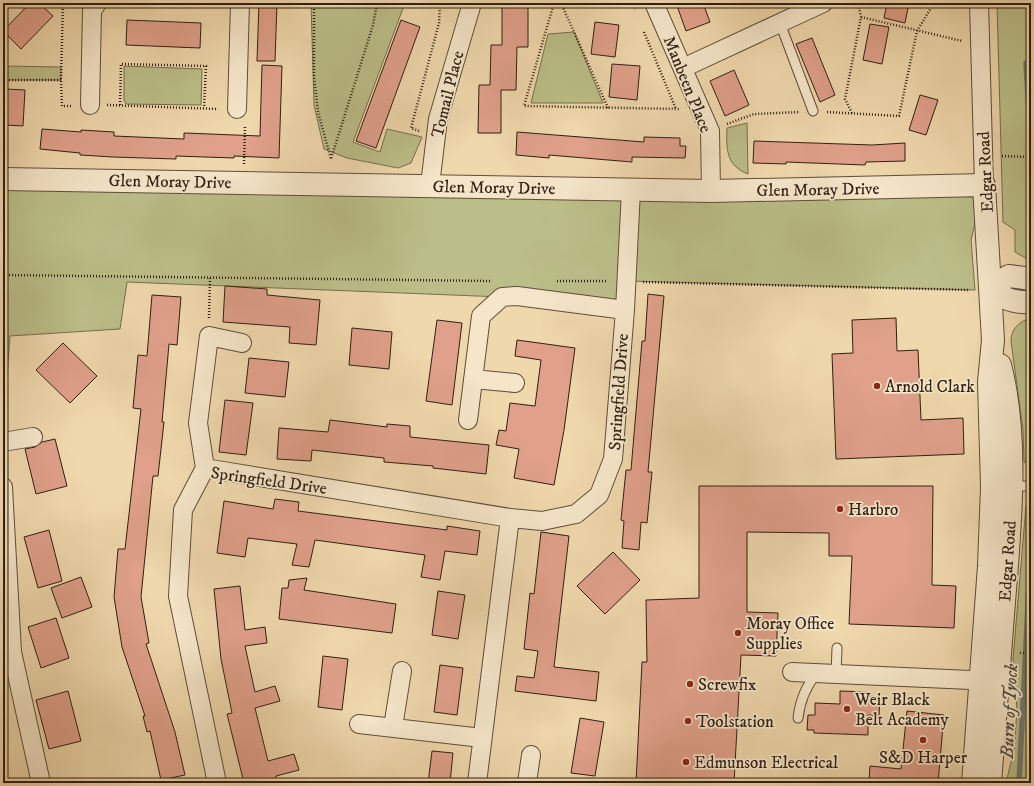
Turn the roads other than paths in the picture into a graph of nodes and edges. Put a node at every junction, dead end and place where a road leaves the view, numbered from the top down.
1 (97, 3) edge
2 (240, 3) edge
3 (472, 3) edge
4 (654, 3) edge
5 (823, 3) edge
6 (979, 3) edge
7 (780, 23) junction
8 (683, 68) junction
9 (90, 105) road end
10 (237, 109) road end
11 (813, 111) road end
12 (3, 179) edge
13 (430, 185) junction
14 (984, 185) junction
15 (631, 190) junction
16 (711, 191) junction
17 (989, 260) junction
18 (1009, 276) junction
19 (1031, 279) edge
20 (990, 287) junction
21 (1024, 302) edge
22 (625, 310) junction
23 (993, 332) junction
24 (242, 343) dead end
25 (473, 379) junction
26 (515, 383) dead end
27 (468, 420) dead end
28 (33, 437) dead end
29 (3, 442) edge
30 (205, 468) junction
31 (3, 487) edge
32 (1012, 487) edge
33 (510, 518) junction
34 (837, 648) dead end
35 (402, 671) dead end
36 (792, 672) dead end
37 (817, 674) junction
38 (836, 674) junction
39 (989, 681) junction
40 (798, 718) dead end
41 (359, 724) dead end
42 (392, 727) junction
43 (482, 738) junction
44 (531, 755) dead end
45 (41, 783) edge
46 (218, 783) edge
47 (477, 783) edge
48 (527, 783) edge
49 (973, 783) edge
50 (990, 783) edge

1 - 9 street
2 - 10 street
3 - 13 street, Tomail Place
4 - 8 street, Manbeen Place
5 - 7 street
6 - 14 street, Edgar Road
7 - 8 street
7 - 11 lane
8 - 16 street, Manbeen Place
12 - 13 street, Glen Moray Drive
13 - 15 street, Glen Moray Drive
14 - 16 street, Glen Moray Drive
14 - 17 street, Edgar Road
15 - 16 street, Glen Moray Drive
15 - 22 street, Springfield Drive
17 - 18 street
17 - 20 street, Edgar Road
18 - 19 street
18 - 20 street
20 - 21 street
20 - 23 street, Edgar Road
21 - 23 street
22 - 25 street
22 - 33 street, Springfield Drive
23 - 32 street, Edgar Road
24 - 30 street
25 - 26 street
25 - 27 street
28 - 29 street
30 - 33 street, Springfield Drive
30 - 46 street, Springfield Drive
31 - 45 street
32 - 39 street, Edgar Road
33 - 43 street
34 - 38 lane
35 - 42 street
36 - 37 street
37 - 38 street
37 - 40 lane
38 - 39 street
39 - 49 street, Edgar Road
39 - 50 street, Edgar Road
41 - 42 street
42 - 43 street
43 - 47 street
44 - 48 street

